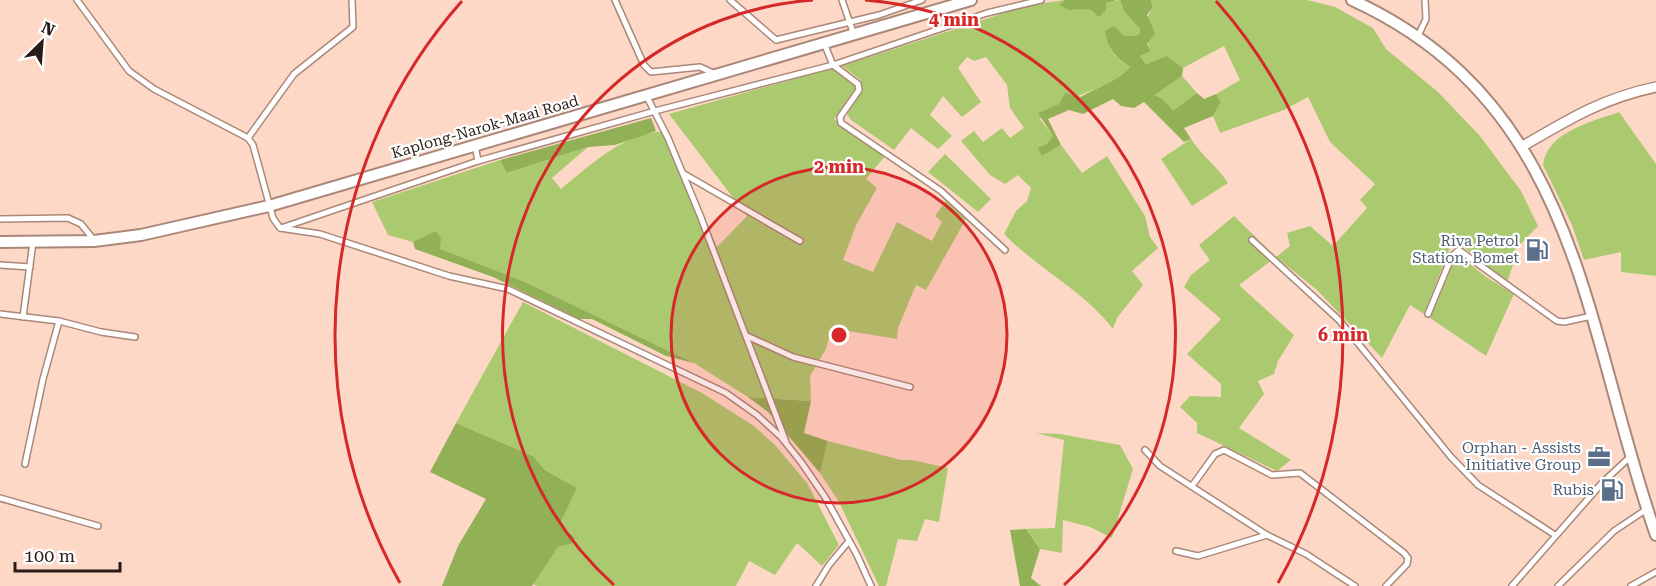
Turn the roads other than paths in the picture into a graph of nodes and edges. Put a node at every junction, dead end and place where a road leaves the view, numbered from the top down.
1 (77, 0) edge
2 (352, 0) edge
3 (615, 0) edge
4 (730, 0) edge
5 (842, 0) edge
6 (922, 0) edge
7 (971, 0) edge
8 (1041, 0) edge
9 (1352, 0) edge
10 (1425, 0) edge
11 (849, 22) junction
12 (854, 35) junction
13 (1418, 36) junction
14 (824, 43) junction
15 (833, 65) junction
16 (714, 74) junction
17 (1656, 87) edge
18 (646, 94) junction
19 (655, 111) junction
20 (248, 138) junction
21 (475, 145) junction
22 (1523, 146) junction
23 (478, 161) junction
24 (683, 173) junction
25 (269, 206) junction
26 (0, 219) edge
27 (280, 228) junction
28 (1252, 240) dead end
29 (94, 241) junction
30 (800, 241) dead end
31 (0, 242) edge
32 (33, 242) junction
33 (1005, 250) dead end
34 (0, 265) edge
35 (30, 267) junction
36 (0, 314) edge
37 (1428, 314) dead end
38 (1592, 316) junction
39 (23, 317) junction
40 (59, 321) junction
41 (747, 336) junction
42 (135, 337) dead end
43 (910, 387) dead end
44 (787, 445) junction
45 (1145, 450) dead end
46 (1631, 456) junction
47 (25, 464) dead end
48 (1192, 486) junction
49 (0, 498) edge
50 (1647, 509) junction
51 (98, 526) dead end
52 (1266, 535) junction
53 (1555, 535) junction
54 (1656, 535) edge
55 (849, 542) junction
56 (1176, 551) dead end
57 (1656, 572) edge
58 (816, 586) edge
59 (871, 586) edge
60 (1355, 586) edge
61 (1386, 586) edge
62 (1512, 586) edge
63 (1558, 586) edge
64 (1631, 586) edge

1 - 20 street
2 - 20 street
3 - 16 street
4 - 11 street
5 - 11 street
6 - 11 street
7 - 12 highway, Kaplong-Narok-Maai Road
8 - 15 street
9 - 13 highway
10 - 13 street
11 - 12 street
12 - 14 highway, Kaplong-Narok-Maai Road
13 - 22 highway
14 - 15 street
14 - 16 highway, Kaplong-Narok-Maai Road
15 - 19 street
15 - 33 street
16 - 18 highway, Kaplong-Narok-Maai Road
17 - 22 main road
18 - 19 street
18 - 21 highway, Kaplong-Narok-Maai Road
19 - 23 street
19 - 24 street
20 - 25 street
21 - 23 street
21 - 25 highway, Kaplong-Narok-Maai Road
22 - 38 highway
23 - 27 street
24 - 30 street
24 - 41 street
25 - 27 street
25 - 29 highway, Kaplong-Narok-Maai Road
26 - 29 street
27 - 44 street
28 - 53 street
29 - 32 highway, Kaplong-Narok-Maai Road
31 - 32 highway, Kaplong-Narok-Maai Road
32 - 35 street
34 - 35 street
35 - 39 street
36 - 39 street
37 - 38 street
38 - 46 highway
39 - 40 street
40 - 42 street
40 - 47 street
41 - 43 street
41 - 44 street
44 - 55 street
45 - 48 street
46 - 50 highway
46 - 53 street
48 - 52 street
48 - 61 street
49 - 51 street
50 - 54 highway
50 - 63 street
52 - 56 street
52 - 60 street
53 - 62 street
55 - 58 street
55 - 59 street
57 - 64 street

